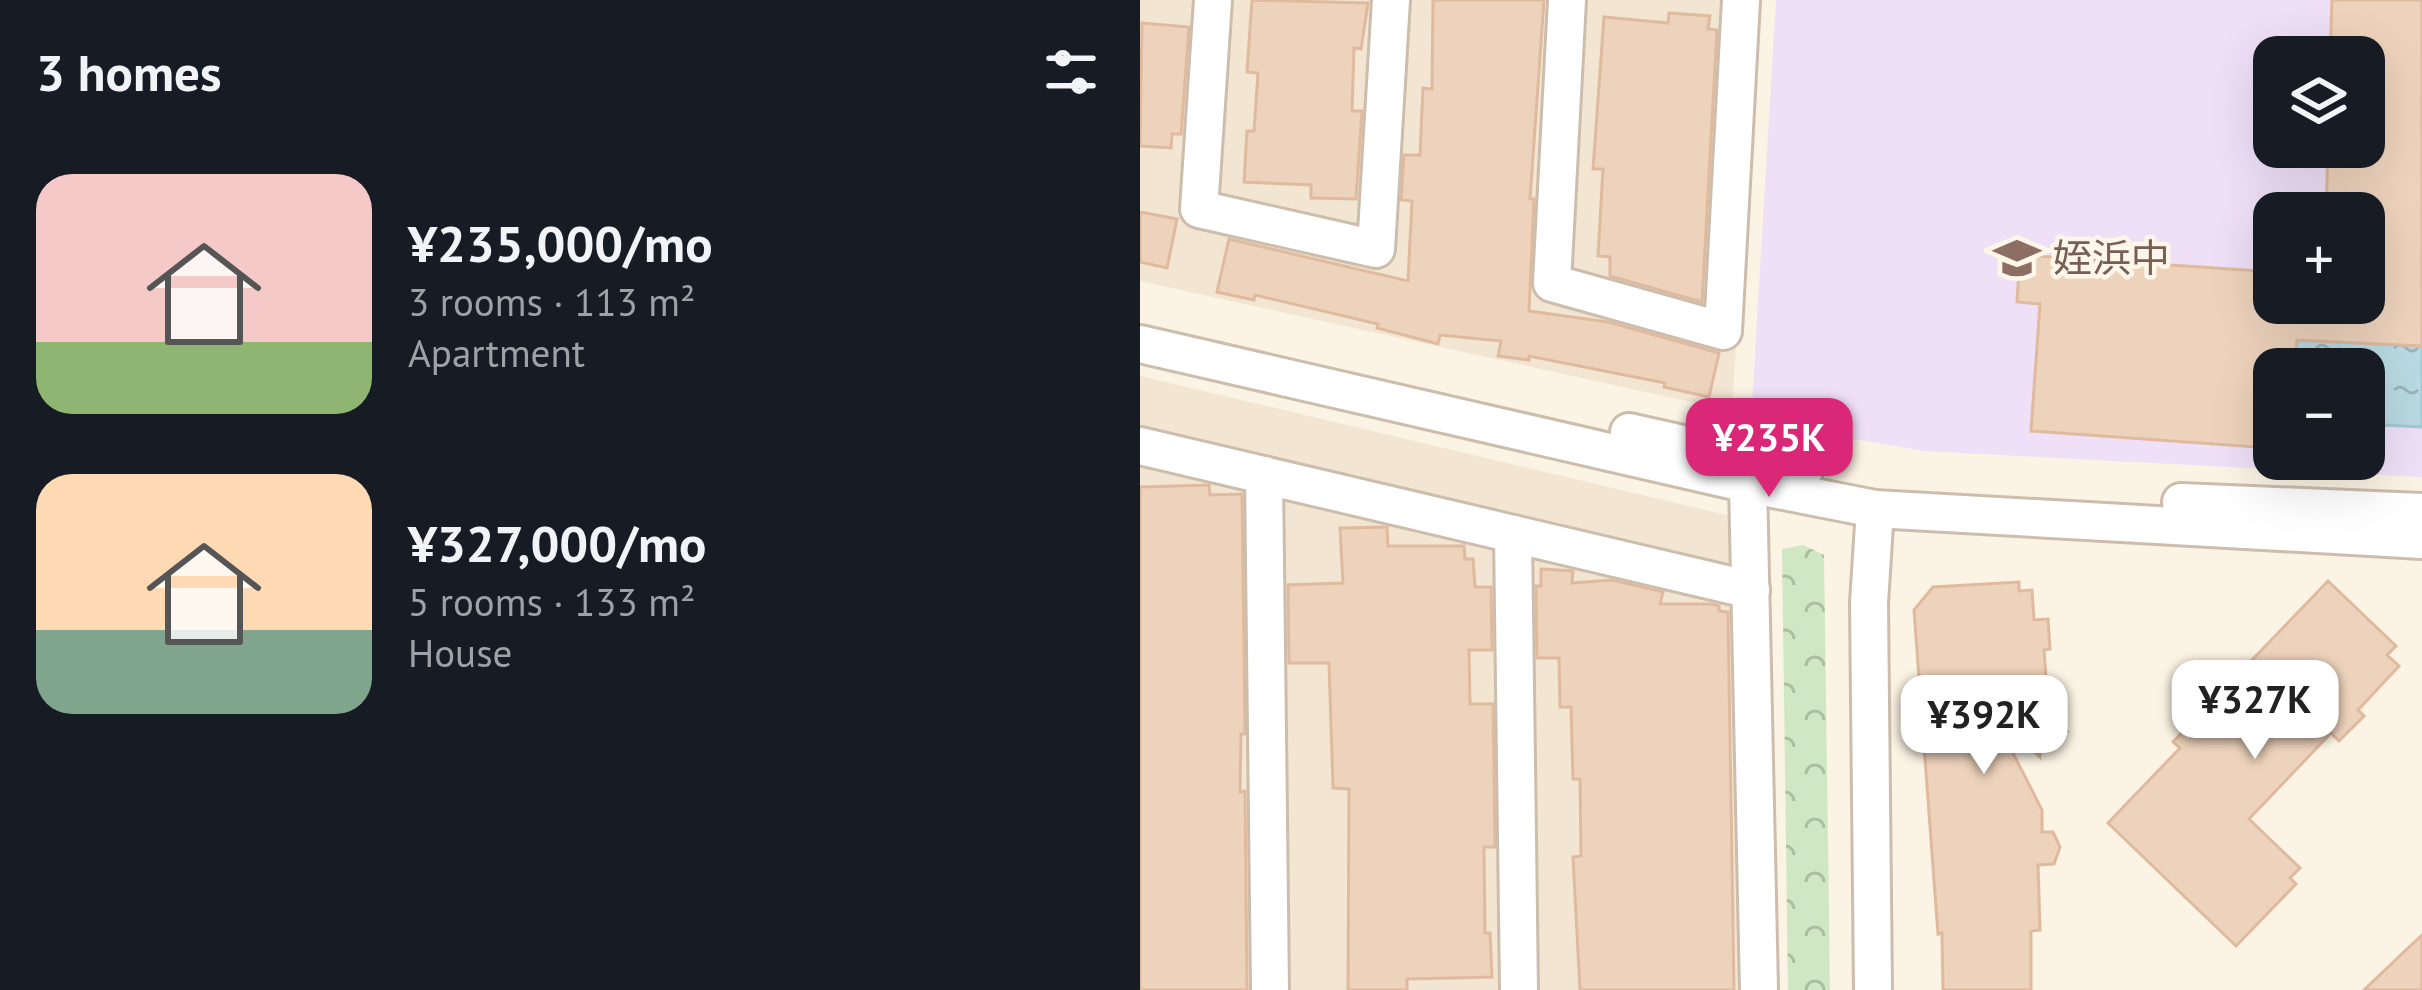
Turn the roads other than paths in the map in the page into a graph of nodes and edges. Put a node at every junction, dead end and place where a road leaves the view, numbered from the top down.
1 (1214, 0) edge
2 (1390, 0) edge
3 (1567, 0) edge
4 (1742, 0) edge
5 (1140, 321) edge
6 (1140, 344) edge
7 (1140, 446) edge
8 (1264, 475) junction
9 (1748, 484) junction
10 (1875, 509) junction
11 (2422, 512) edge
12 (1514, 534) junction
13 (2422, 540) edge
14 (1750, 590) junction
15 (1270, 990) edge
16 (1519, 990) edge
17 (1759, 990) edge
18 (1873, 990) edge

1 - 2 street
3 - 4 street
5 - 11 street
6 - 9 street
7 - 8 street
8 - 12 street
8 - 15 street
9 - 10 street
9 - 14 street
10 - 13 street
10 - 18 street
12 - 14 street
12 - 16 street
14 - 17 street

